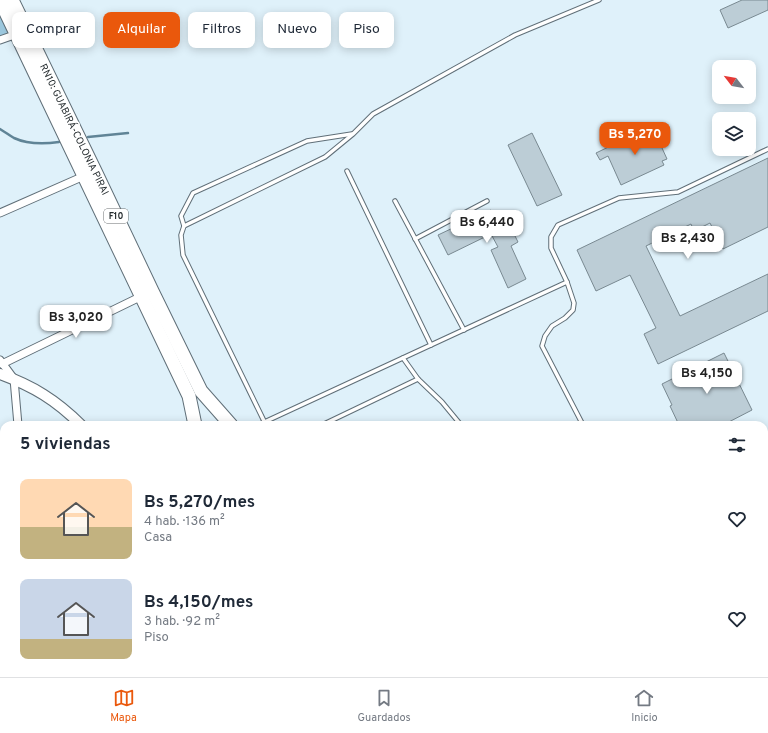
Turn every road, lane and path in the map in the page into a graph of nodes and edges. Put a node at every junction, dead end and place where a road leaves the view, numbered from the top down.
1 (0, 0) edge
2 (12, 0) edge
3 (599, 0) edge
4 (12, 24) edge
5 (12, 36) edge
6 (0, 40) edge
7 (24, 48) edge
8 (353, 134) junction
9 (768, 149) edge
10 (347, 171) dead end
11 (84, 176) junction
12 (394, 201) dead end
13 (487, 201) dead end
14 (0, 213) edge
15 (184, 226) junction
16 (415, 239) junction
17 (567, 282) junction
18 (142, 296) junction
19 (464, 330) junction
20 (431, 345) junction
21 (403, 358) junction
22 (1, 366) edge
23 (14, 379) junction
24 (418, 379) junction
25 (18, 421) edge
26 (77, 421) edge
27 (194, 421) edge
28 (227, 421) edge
29 (264, 421) joint
30 (330, 421) edge
31 (458, 421) edge
32 (581, 421) edge

1 - 4 highway, RN10: GUABIRÁ-COLONIA PIRAI / F10
2 - 28 highway, RN10: GUABIRÁ-COLONIA PIRAI / F10
3 - 8 lane
5 - 6 street
7 - 11 highway, RN10: GUABIRÁ-COLONIA PIRAI / F10
8 - 15 lane
8 - 15 lane
9 - 17 lane
10 - 20 lane
11 - 14 street
11 - 18 highway, RN10: GUABIRÁ-COLONIA PIRAI / F10
12 - 16 lane
13 - 16 lane
15 - 29 lane
16 - 19 lane
17 - 19 lane
17 - 32 lane
18 - 22 street
18 - 27 highway, RN10: GUABIRÁ-COLONIA PIRAI / F10
19 - 20 lane
20 - 21 lane
21 - 24 lane
21 - 29 lane
22 - 23 street
23 - 25 street
23 - 26 street
24 - 30 lane
24 - 31 lane

